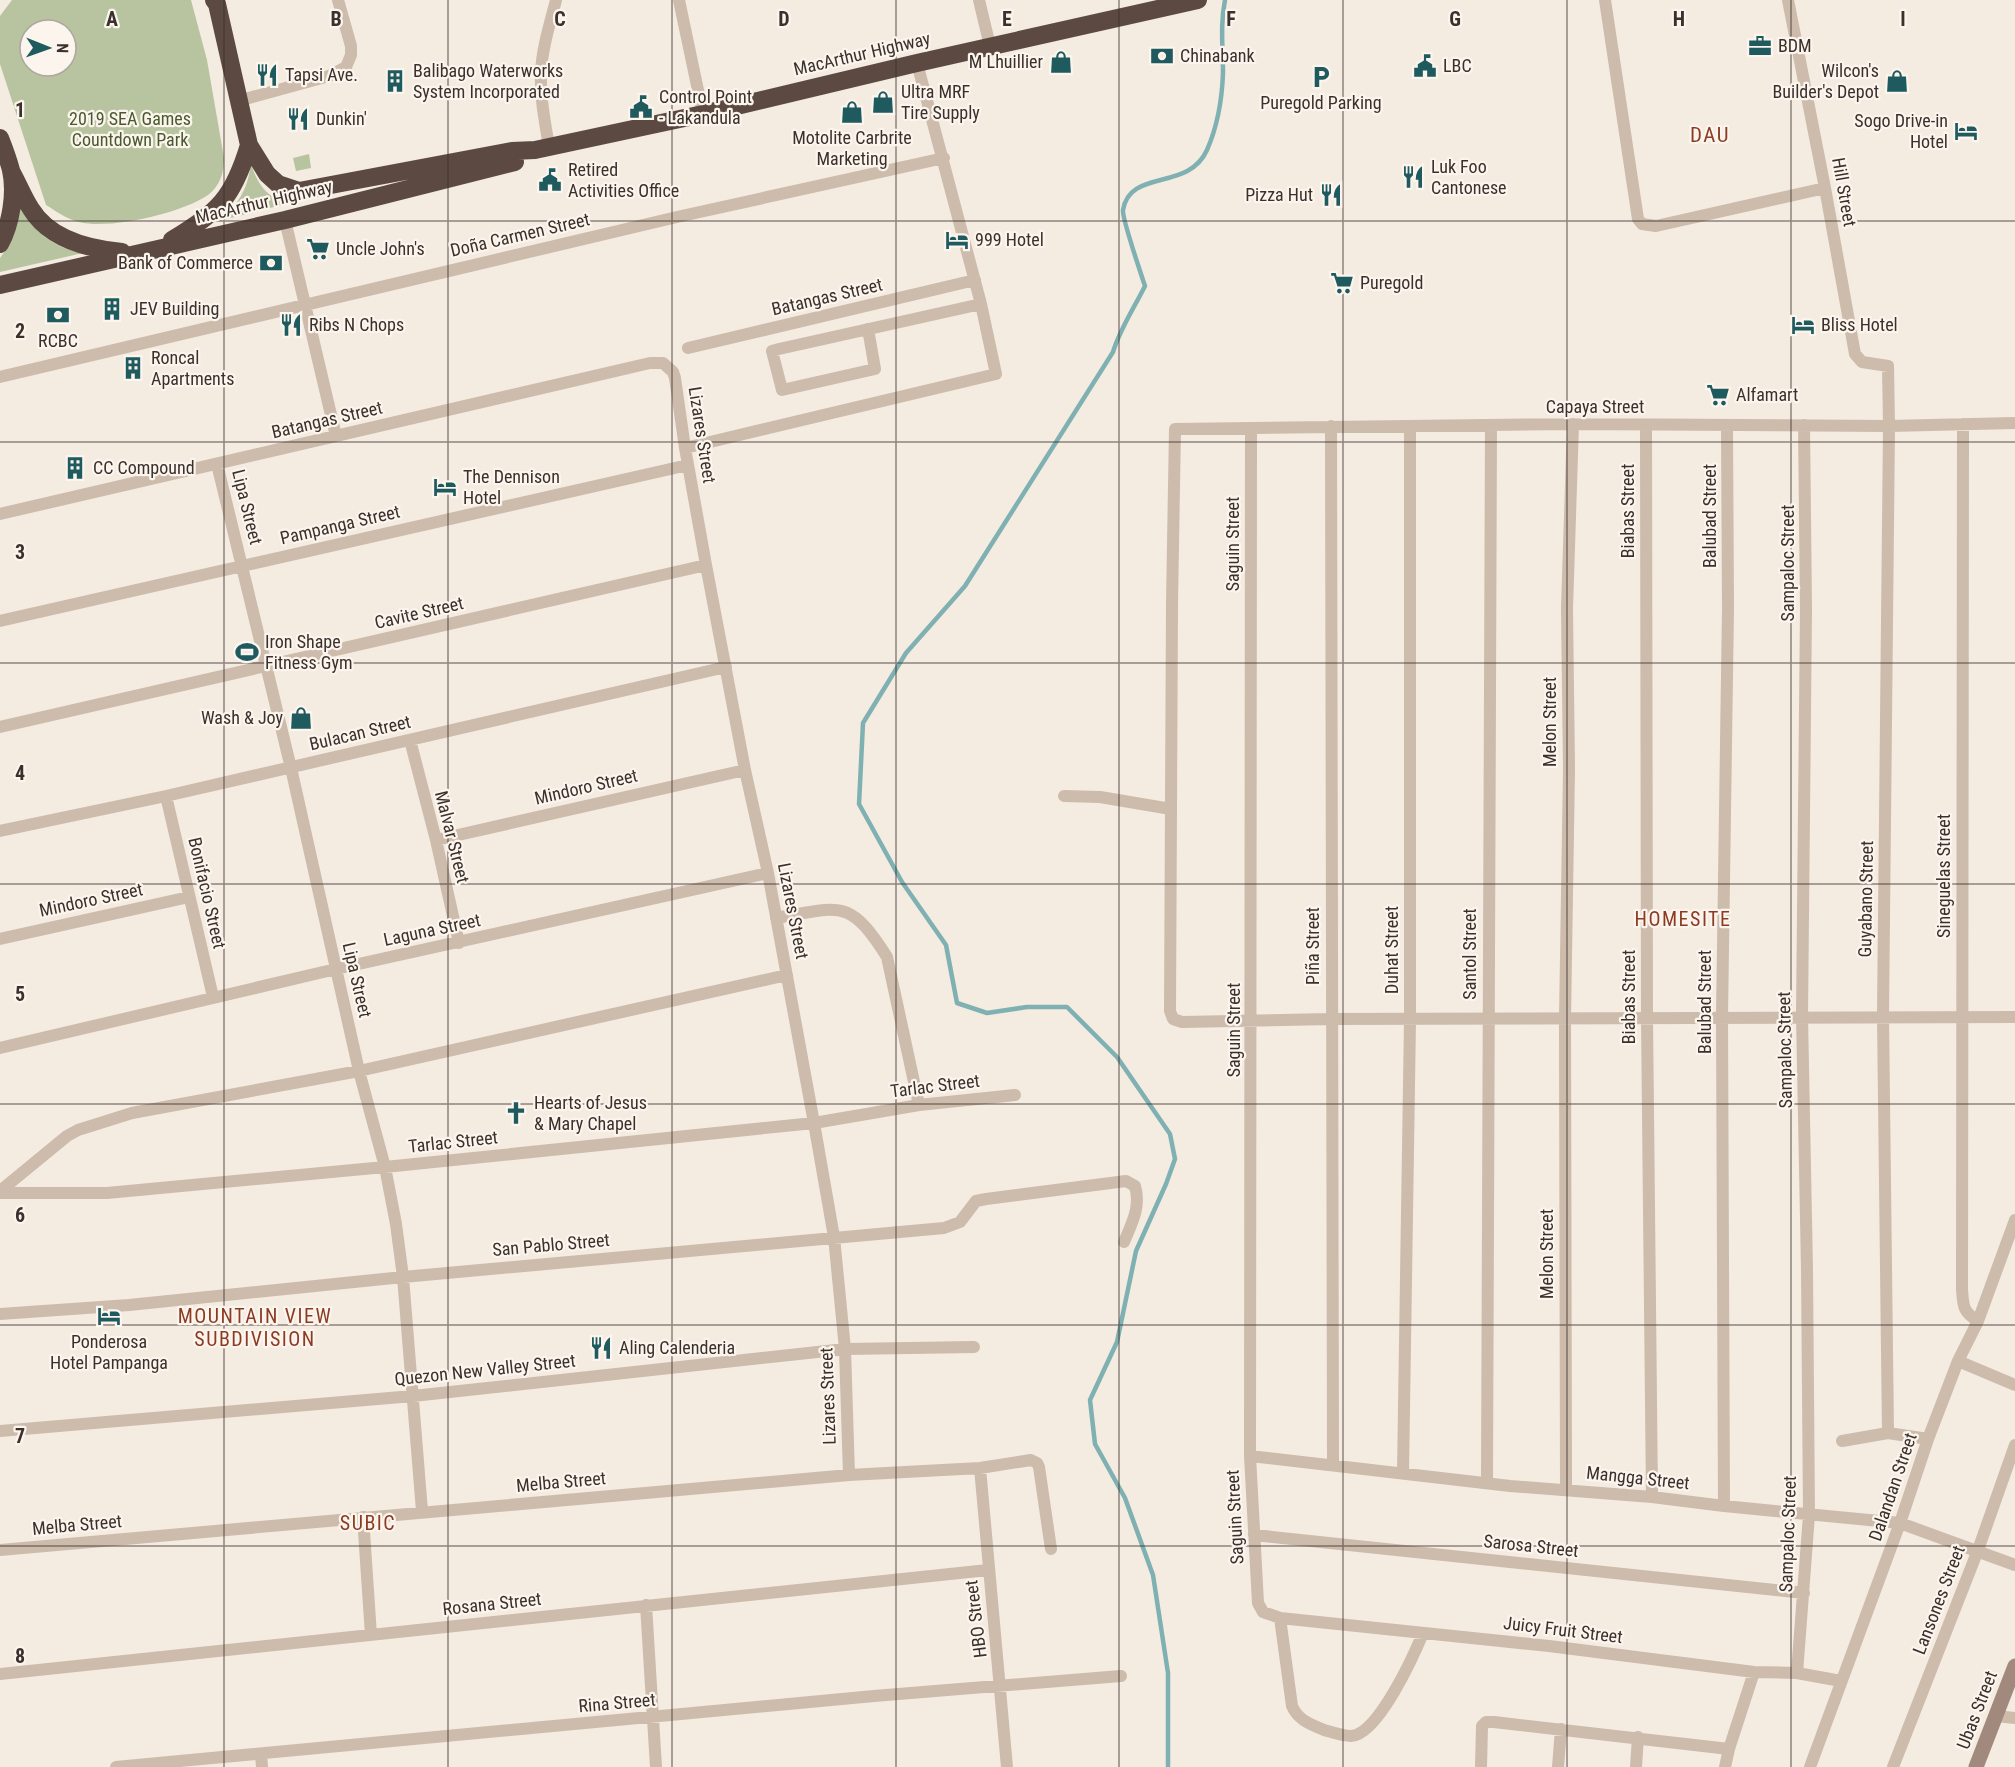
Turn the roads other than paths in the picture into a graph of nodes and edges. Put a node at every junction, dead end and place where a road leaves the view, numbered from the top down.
1 (338, 0) edge
2 (556, 0) edge
3 (680, 0) edge
4 (979, 0) edge
5 (1605, 0) edge
6 (1788, 0) edge
7 (215, 1) edge
8 (1191, 2) edge
9 (990, 46) junction
10 (917, 63) junction
11 (238, 101) junction
12 (703, 114) junction
13 (0, 138) edge
14 (249, 145) junction
15 (542, 149) junction
16 (944, 158) junction
17 (11, 171) junction
18 (1825, 188) junction
19 (285, 220) junction
20 (0, 244) edge
21 (158, 249) junction
22 (137, 253) junction
23 (975, 280) junction
24 (0, 285) edge
25 (304, 303) junction
26 (981, 304) junction
27 (867, 329) junction
28 (688, 348) dead end
29 (663, 363) joint
30 (1888, 366) joint
31 (0, 377) edge
32 (2015, 423) edge
33 (1573, 424) junction
34 (1963, 424) junction
35 (1491, 425) junction
36 (1646, 425) junction
37 (1804, 425) junction
38 (1330, 426) junction
39 (1410, 426) junction
40 (1727, 426) junction
41 (1889, 426) junction
42 (1251, 429) junction
43 (336, 436) junction
44 (685, 448) junction
45 (218, 464) junction
46 (688, 465) junction
47 (0, 514) edge
48 (706, 565) junction
49 (243, 566) junction
50 (0, 621) edge
51 (266, 667) junction
52 (726, 667) junction
53 (0, 727) edge
54 (410, 740) junction
55 (291, 768) junction
56 (745, 770) junction
57 (166, 796) junction
58 (1064, 796) dead end
59 (1171, 809) junction
60 (0, 831) edge
61 (436, 840) junction
62 (768, 873) junction
63 (189, 897) junction
64 (776, 918) junction
65 (0, 939) edge
66 (459, 943) junction
67 (336, 969) junction
68 (787, 975) junction
69 (213, 997) junction
70 (1962, 1015) junction
71 (1722, 1016) junction
72 (1802, 1016) junction
73 (1883, 1016) junction
74 (1647, 1017) junction
75 (2015, 1017) edge
76 (1331, 1018) junction
77 (1488, 1019) junction
78 (1565, 1019) junction
79 (1252, 1020) junction
80 (1410, 1020) junction
81 (0, 1048) edge
82 (359, 1071) junction
83 (1015, 1095) dead end
84 (919, 1105) junction
85 (814, 1123) junction
86 (385, 1167) junction
87 (0, 1192) edge
88 (2015, 1220) edge
89 (834, 1237) junction
90 (1124, 1242) dead end
91 (403, 1277) junction
92 (0, 1314) edge
93 (1978, 1321) junction
94 (974, 1347) dead end
95 (845, 1349) junction
96 (1958, 1361) junction
97 (2015, 1386) edge
98 (413, 1396) junction
99 (0, 1431) edge
100 (1888, 1433) junction
101 (1928, 1440) junction
102 (1842, 1441) dead end
103 (2015, 1445) edge
104 (1250, 1456) junction
105 (1333, 1465) junction
106 (980, 1468) junction
107 (1403, 1473) junction
108 (849, 1475) junction
109 (1486, 1482) junction
110 (1566, 1489) junction
111 (1652, 1497) junction
112 (1724, 1506) junction
113 (422, 1511) junction
114 (1809, 1515) junction
115 (363, 1517) junction
116 (1900, 1523) junction
117 (1254, 1535) junction
118 (1051, 1549) dead end
119 (0, 1550) edge
120 (1978, 1550) junction
121 (2015, 1564) edge
122 (988, 1570) junction
123 (1804, 1593) junction
124 (646, 1605) junction
125 (1280, 1618) junction
126 (1423, 1633) junction
127 (371, 1635) junction
128 (2015, 1666) edge
129 (1754, 1672) junction
130 (1797, 1673) junction
131 (0, 1674) edge
132 (1121, 1676) dead end
133 (1841, 1681) junction
134 (1001, 1685) junction
135 (1996, 1716) junction
136 (652, 1718) junction
137 (2015, 1718) edge
138 (1561, 1729) junction
139 (1638, 1737) junction
140 (1729, 1749) junction
141 (261, 1761) edge
142 (116, 1767) edge
143 (656, 1767) edge
144 (1007, 1767) edge
145 (1481, 1767) edge
146 (1558, 1767) edge
147 (1636, 1767) edge
148 (1725, 1767) edge
149 (1810, 1767) edge
150 (1893, 1767) edge
151 (1976, 1767) edge

1 - 11 street
2 - 15 street
3 - 12 street
4 - 9 street
5 - 18 street
6 - 18 street, Hill Street
7 - 11 highway, MacArthur Highway
8 - 9 highway, MacArthur Highway
9 - 10 highway, MacArthur Highway
10 - 12 highway, MacArthur Highway
10 - 16 street
11 - 14 highway, MacArthur Highway
12 - 15 highway, MacArthur Highway
13 - 17 highway
14 - 15 highway, MacArthur Highway
14 - 21 highway
15 - 19 highway, MacArthur Highway
16 - 23 street
16 - 25 street, Doña Carmen Street
17 - 20 highway
17 - 22 highway
18 - 30 street, Hill Street
19 - 21 highway, MacArthur Highway
19 - 25 street
21 - 22 highway, MacArthur Highway
22 - 24 highway, MacArthur Highway
23 - 26 street
23 - 28 street, Batangas Street
25 - 31 street, Doña Carmen Street
25 - 43 street
26 - 27 street
26 - 44 street
27 - 27 street
29 - 43 street, Batangas Street
29 - 44 street, Lizares Street
30 - 41 street, Guyabano Street
32 - 34 street, Capaya Street
33 - 35 street, Capaya Street
33 - 36 street, Capaya Street
33 - 78 street, Melon Street
34 - 41 street, Capaya Street
34 - 70 street, Sineguelas Street
35 - 39 street, Capaya Street
35 - 77 street, Santol Street
36 - 40 street, Capaya Street
36 - 74 street, Biabas Street
37 - 40 street, Capaya Street
37 - 41 street, Capaya Street
37 - 72 street, Sampaloc Street
38 - 39 street, Capaya Street
38 - 42 street, Capaya Street
38 - 76 street, Piña Street
39 - 80 street, Duhat Street
40 - 71 street, Balubad Street
41 - 73 street, Guyabano Street
42 - 59 street, Capaya Street
42 - 79 street, Saguin Street
43 - 45 street, Batangas Street
44 - 46 street, Lizares Street
45 - 47 street, Batangas Street
45 - 49 street, Lipa Street
46 - 48 street, Lizares Street
46 - 49 street, Pampanga Street
48 - 51 street, Cavite Street
48 - 52 street, Lizares Street
49 - 50 street, Pampanga Street
49 - 51 street, Lipa Street
51 - 53 street, Cavite Street
51 - 55 street, Lipa Street
52 - 54 street, Bulacan Street
52 - 56 street, Lizares Street
54 - 55 street, Bulacan Street
54 - 61 street, Malvar Street
55 - 57 street, Bulacan Street
55 - 67 street, Lipa Street
56 - 61 street, Mindoro Street
56 - 62 street, Lizares Street
57 - 60 street, Bulacan Street
57 - 63 street, Bonifacio Street
58 - 59 street
59 - 79 street
61 - 66 street, Malvar Street
62 - 64 street, Lizares Street
62 - 66 street, Laguna Street
63 - 65 street, Mindoro Street
63 - 69 street, Bonifacio Street
64 - 68 street, Lizares Street
64 - 84 street
66 - 67 street, Laguna Street
67 - 69 street, Laguna Street
67 - 82 street, Lipa Street
68 - 82 street, Tarlac Street
68 - 85 street, Lizares Street
69 - 81 street, Laguna Street
70 - 73 street
70 - 75 street
70 - 93 street, Sineguelas Street
71 - 72 street
71 - 74 street
71 - 112 street, Balubad Street
72 - 73 street
72 - 114 street, Sampaloc Street
73 - 100 street, Guyabano Street
74 - 78 street
74 - 111 street, Biabas Street
76 - 79 street
76 - 80 street
76 - 105 street, Piña Street
77 - 78 street
77 - 80 street
77 - 109 street, Santol Street
78 - 110 street, Melon Street
79 - 104 street, Saguin Street
80 - 107 street, Duhat Street
82 - 86 street, Lipa Street
82 - 87 street, Tarlac Street
83 - 84 street, Tarlac Street
84 - 85 street, Tarlac Street
85 - 86 street, Tarlac Street
85 - 89 street, Lizares Street
86 - 87 street, Tarlac Street
86 - 91 street, Lipa Street
88 - 93 street, Dalandan Street
89 - 90 street, San Pablo Street
89 - 91 street, San Pablo Street
89 - 95 street, Lizares Street
91 - 92 street, San Pablo Street
91 - 98 street, Lipa Street
93 - 96 street, Dalandan Street
94 - 95 street, Quezon New Valley Street
95 - 98 street, Quezon New Valley Street
95 - 108 street, Lizares Street
96 - 97 street
96 - 101 street, Dalandan Street
98 - 99 street, Quezon New Valley Street
98 - 113 street, Lipa Street
100 - 101 street
100 - 102 street
101 - 116 street, Dalandan Street
103 - 120 street, Lansones Street
104 - 105 street, Mangga Street
104 - 117 street, Saguin Street
105 - 107 street, Mangga Street
106 - 108 street, Melba Street
106 - 118 street, Melba Street
106 - 122 street, HBO Street
107 - 109 street, Mangga Street
108 - 113 street, Melba Street
109 - 110 street, Mangga Street
110 - 111 street, Mangga Street
111 - 112 street, Mangga Street
112 - 114 street, Mangga Street
113 - 115 street, Melba Street
114 - 116 street, Mangga Street
114 - 123 street, Sampaloc Street
115 - 119 street, Melba Street
115 - 127 street
116 - 120 street, Mangga Street
116 - 133 street, Dalandan Street
117 - 123 street, Sarosa Street
117 - 125 street, Saguin Street
120 - 121 street, Mangga Street
120 - 150 street, Lansones Street
122 - 124 street, Rosana Street
122 - 134 street, HBO Street
123 - 130 street, Sampaloc Street
124 - 127 street, Rosana Street
124 - 136 street
125 - 126 street, Juicy Fruit Street
125 - 126 street
126 - 129 street, Juicy Fruit Street
127 - 131 street, Rosana Street
128 - 135 street, Ubas Street
129 - 130 street, Juicy Fruit Street
129 - 140 street
130 - 133 street, Juicy Fruit Street
132 - 134 street, Rina Street
133 - 149 street, Dalandan Street
134 - 136 street, Rina Street
134 - 144 street, HBO Street
135 - 137 street
135 - 151 street, Ubas Street
136 - 141 street, Rina Street
136 - 143 street
138 - 139 street
138 - 145 street
138 - 146 street
139 - 140 street
139 - 147 street
140 - 148 street
141 - 142 street, Rina Street

